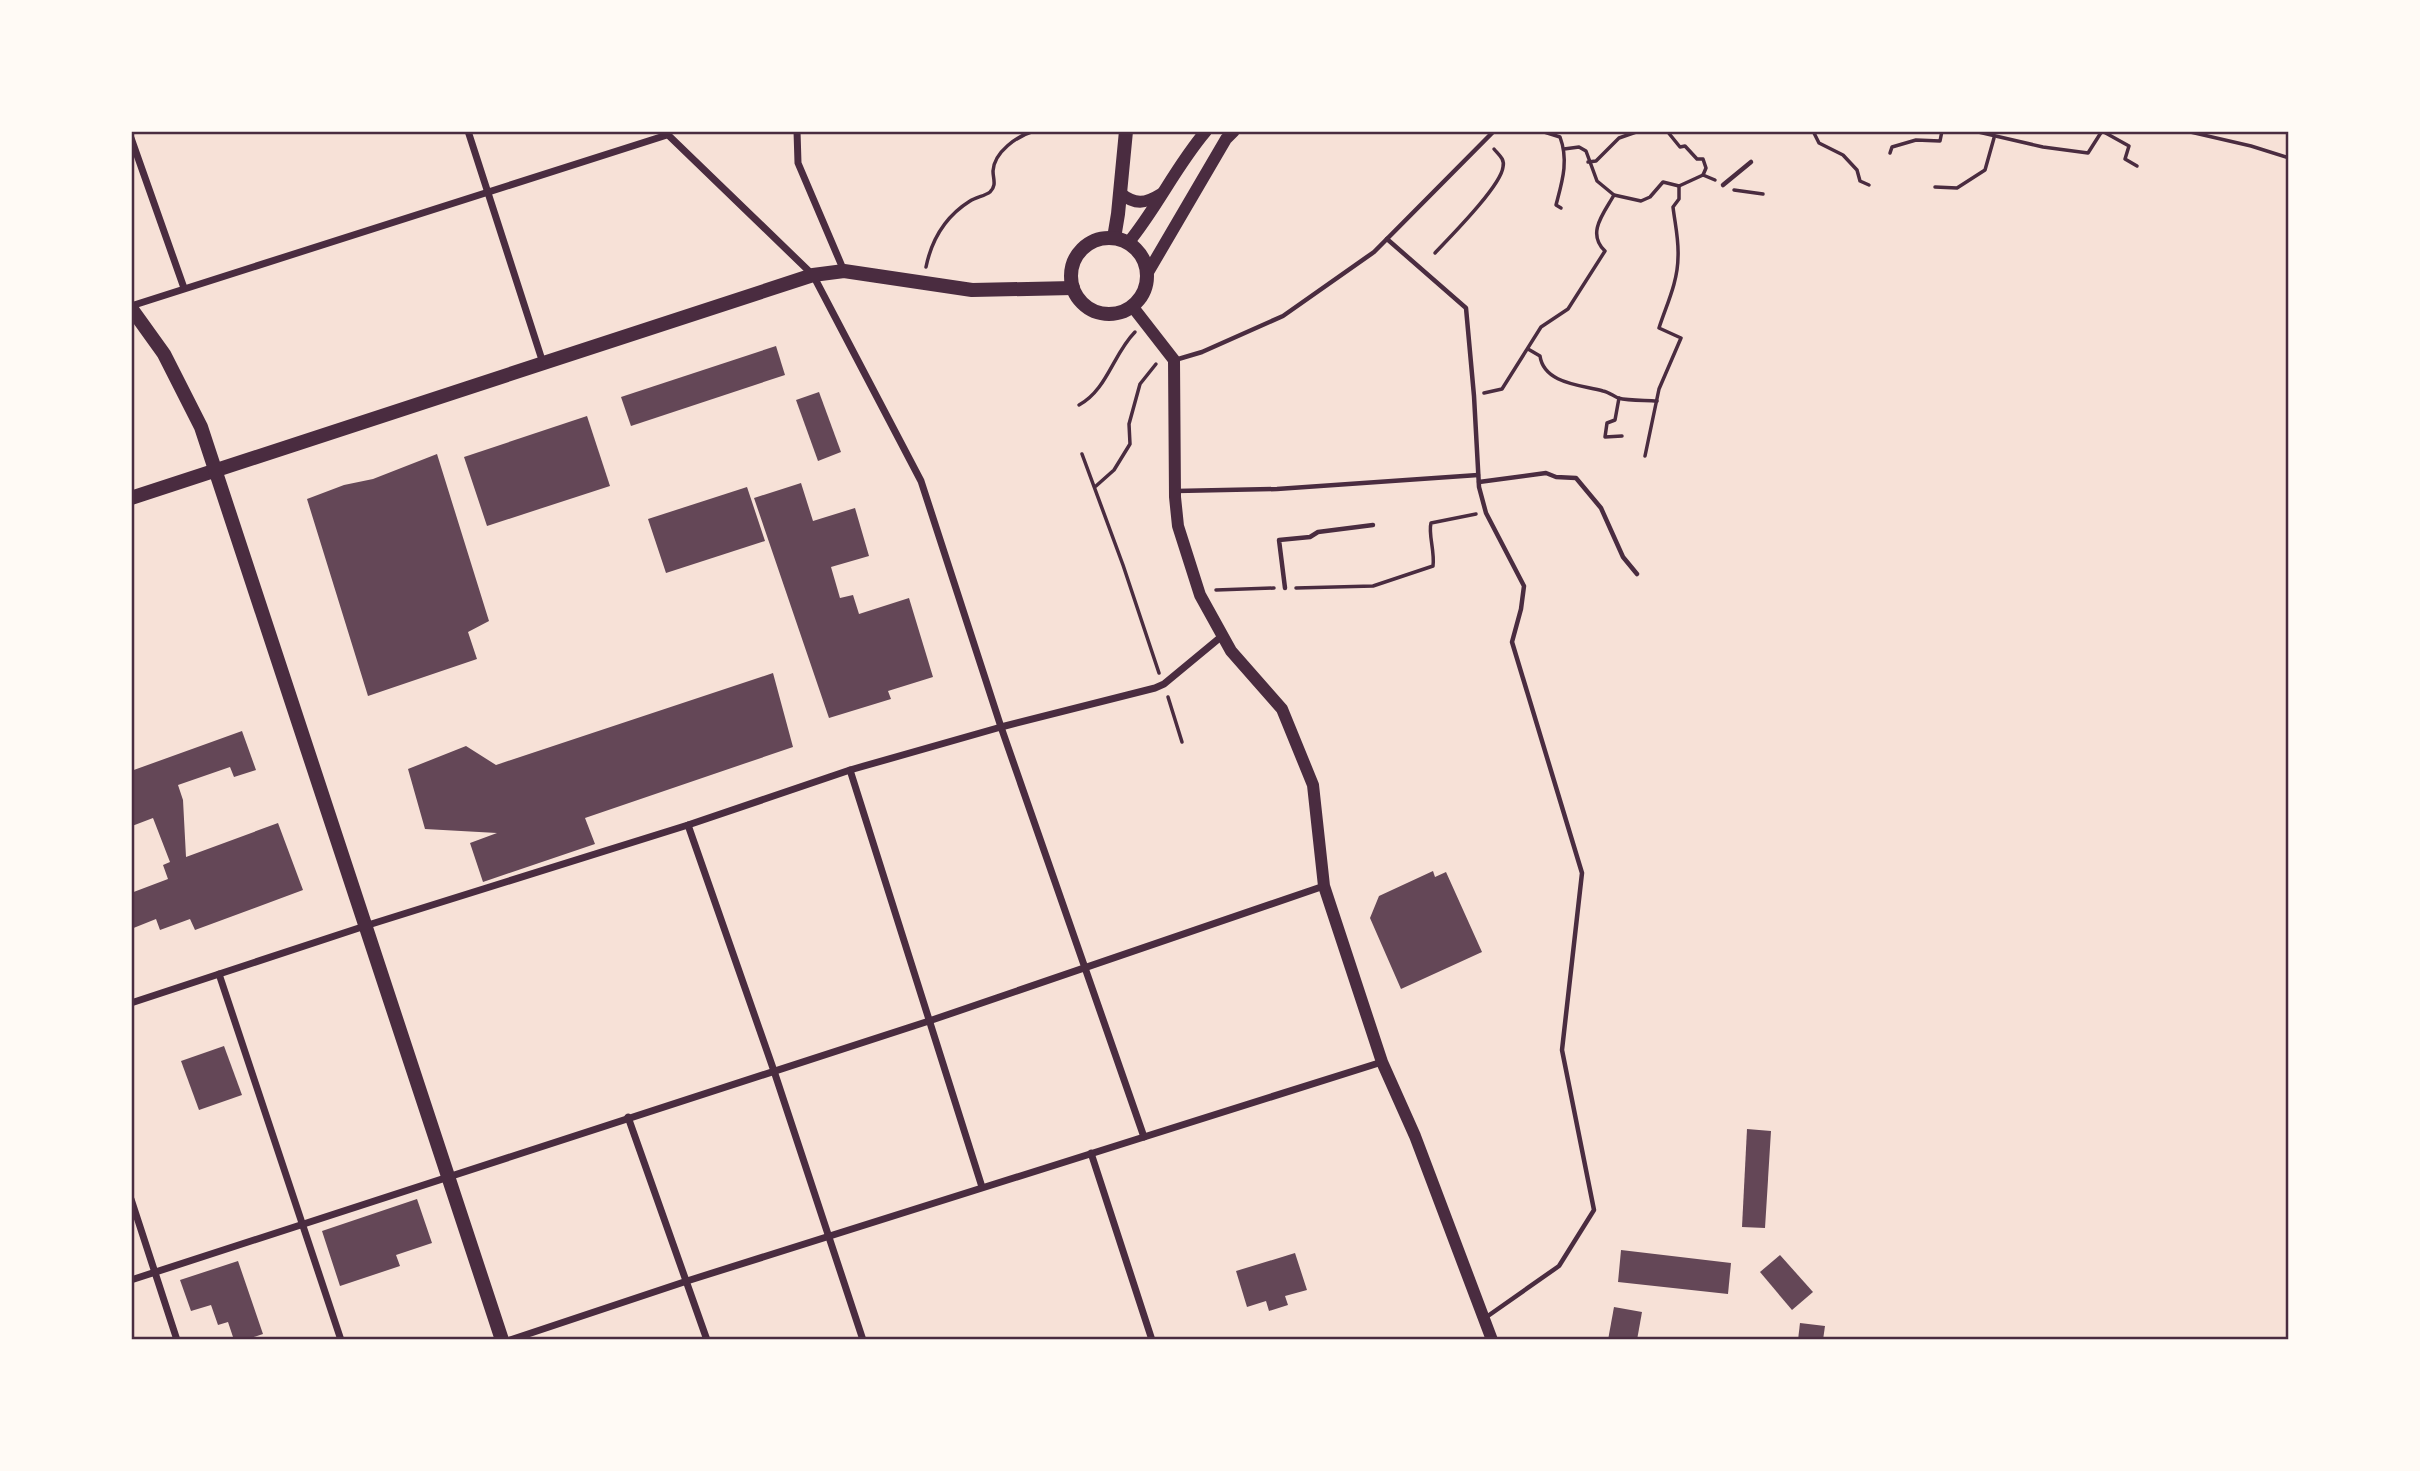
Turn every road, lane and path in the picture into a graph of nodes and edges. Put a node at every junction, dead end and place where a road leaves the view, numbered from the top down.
1 (468, 131) edge
2 (797, 131) edge
3 (1034, 131) edge
4 (1126, 131) edge
5 (1206, 131) edge
6 (1234, 131) edge
7 (1494, 131) edge
8 (1541, 131) edge
9 (1639, 131) edge
10 (1667, 131) edge
11 (1813, 131) edge
12 (1942, 131) edge
13 (1974, 131) edge
14 (2102, 131) edge
15 (2186, 131) edge
16 (665, 133) edge
17 (131, 138) edge
18 (1994, 138) junction
19 (1486, 139) junction
20 (1564, 149) junction
21 (1890, 153) dead end
22 (2289, 159) edge
23 (1588, 162) junction
24 (1751, 162) dead end
25 (2137, 166) dead end
26 (1703, 175) junction
27 (1723, 185) junction
28 (1679, 186) junction
29 (1869, 186) dead end
30 (1935, 187) dead end
31 (487, 192) junction
32 (1164, 192) junction
33 (1120, 193) junction
34 (1763, 194) dead end
35 (1615, 195) junction
36 (1561, 208) dead end
37 (1387, 239) junction
38 (1121, 241) junction
39 (1435, 253) dead end
40 (844, 271) junction
41 (1147, 274) junction
42 (813, 275) junction
43 (923, 283) junction
44 (184, 288) junction
45 (1073, 288) junction
46 (1132, 306) junction
47 (131, 307) edge
48 (1144, 323) junction
49 (1528, 349) junction
50 (1171, 356) junction
51 (543, 363) junction
52 (1474, 396) junction
53 (1619, 398) junction
54 (1657, 401) junction
55 (1079, 405) dead end
56 (1622, 436) dead end
57 (1082, 454) dead end
58 (1645, 456) dead end
59 (215, 471) junction
60 (1479, 479) junction
61 (1096, 486) junction
62 (1175, 491) junction
63 (131, 498) edge
64 (1485, 510) junction
65 (1373, 525) dead end
66 (1637, 574) dead end
67 (1285, 588) junction
68 (1200, 595) junction
69 (1222, 636) junction
70 (1164, 684) junction
71 (1001, 727) junction
72 (1182, 741) dead end
73 (850, 770) junction
74 (688, 825) junction
75 (1324, 886) junction
76 (365, 926) junction
77 (1085, 968) junction
78 (219, 974) junction
79 (131, 1003) edge
80 (929, 1021) junction
81 (1382, 1062) junction
82 (774, 1071) junction
83 (628, 1117) junction
84 (1144, 1137) junction
85 (1091, 1153) junction
86 (449, 1176) junction
87 (982, 1187) junction
88 (131, 1199) edge
89 (301, 1224) junction
90 (828, 1237) junction
91 (154, 1272) junction
92 (131, 1280) edge
93 (687, 1281) junction
94 (1484, 1319) junction
95 (177, 1340) edge
96 (341, 1340) edge
97 (502, 1340) edge
98 (510, 1340) edge
99 (707, 1340) edge
100 (863, 1340) edge
101 (1152, 1340) edge
102 (1492, 1340) edge

1 - 31 street
2 - 40 street
3 - 43 path
4 - 33 main road
5 - 32 street
6 - 41 street
7 - 19 lane
8 - 20 path
9 - 23 path
10 - 26 path
11 - 29 path
12 - 21 path
13 - 18 path
14 - 18 path
14 - 25 path
15 - 22 path
16 - 31 street
16 - 42 street
17 - 44 street
18 - 30 path
19 - 37 lane
19 - 39 path
20 - 23 path
20 - 36 path
23 - 35 path
24 - 27 lane
26 - 27 path
26 - 28 path
27 - 34 path
28 - 35 path
28 - 54 path
31 - 44 street
31 - 51 street
32 - 33 street
32 - 38 street
33 - 38 main road
35 - 49 path
37 - 50 lane
37 - 52 lane
38 - 41 main road
38 - 45 main road
40 - 42 main road
40 - 43 main road
41 - 46 main road
42 - 51 main road
42 - 71 street
43 - 45 main road
44 - 47 street
45 - 46 main road
46 - 48 street
47 - 59 main road
48 - 50 street
48 - 55 path
49 - 52 path
49 - 53 path
50 - 61 path
50 - 62 street
51 - 59 main road
52 - 60 lane
53 - 54 path
53 - 56 path
54 - 58 path
57 - 61 path
59 - 63 main road
59 - 76 main road
60 - 62 lane
60 - 64 lane
60 - 66 lane
61 - 70 path
62 - 68 street
64 - 67 path
64 - 94 lane
65 - 67 lane
67 - 68 path
68 - 69 street
69 - 70 street
69 - 75 street
70 - 71 street
70 - 72 path
71 - 73 street
71 - 77 street
73 - 74 street
73 - 80 street
74 - 76 street
74 - 82 street
75 - 77 street
75 - 81 street
76 - 78 street
76 - 86 main road
77 - 80 street
77 - 84 street
78 - 79 street
78 - 89 street
80 - 82 street
80 - 87 street
81 - 84 street
81 - 94 street
82 - 83 street
82 - 90 street
83 - 86 street
83 - 93 street
84 - 85 street
85 - 87 street
85 - 101 street
86 - 89 street
86 - 97 main road
87 - 90 street
88 - 91 street
89 - 91 street
89 - 96 street
90 - 93 street
90 - 100 street
91 - 92 street
91 - 95 street
93 - 98 street
93 - 99 street
94 - 102 street

